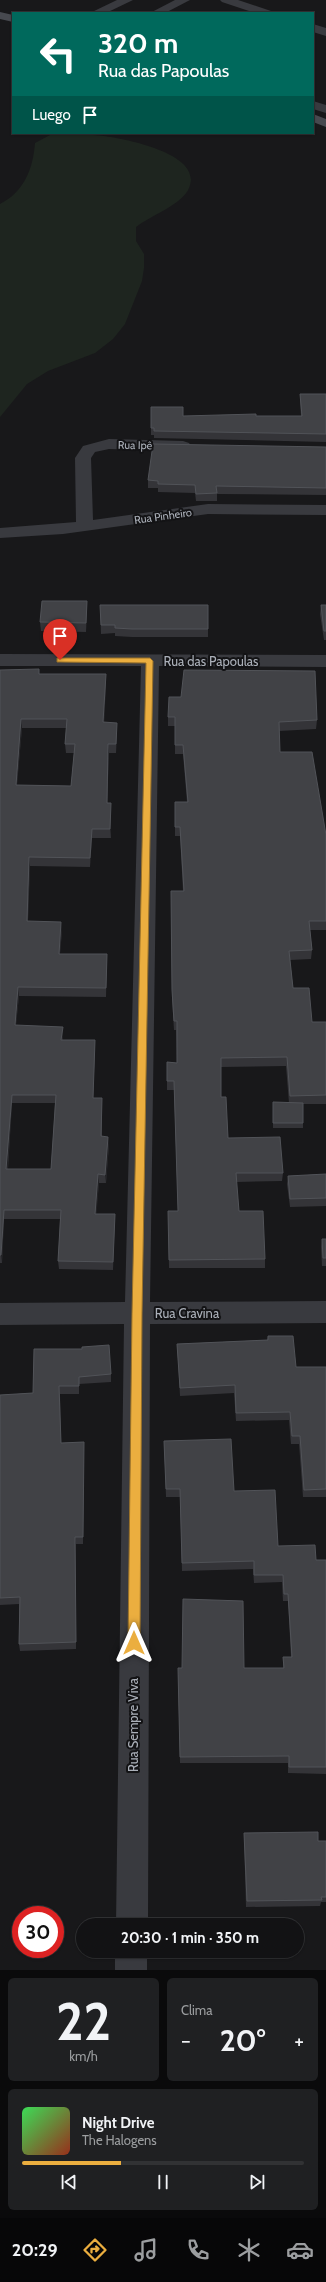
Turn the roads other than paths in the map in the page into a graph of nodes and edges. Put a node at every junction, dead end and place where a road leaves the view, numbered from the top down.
1 (127, 0) edge
2 (184, 0) edge
3 (226, 0) edge
4 (98, 12) edge
5 (158, 12) edge
6 (264, 12) edge
7 (0, 15) edge
8 (12, 19) edge
9 (314, 28) edge
10 (326, 32) edge
11 (314, 104) edge
12 (326, 109) edge
13 (314, 118) edge
14 (326, 123) edge
15 (202, 446) edge
16 (326, 510) edge
17 (85, 526) junction
18 (0, 533) edge
19 (0, 660) edge
20 (150, 661) junction
21 (326, 661) edge
22 (326, 1312) edge
23 (0, 1314) edge
24 (137, 1314) junction
25 (132, 1918) edge
26 (132, 1958) edge
27 (131, 1970) edge

1 - 4 street
2 - 5 street
3 - 6 street
7 - 8 street
9 - 10 street
11 - 12 street
13 - 14 street
15 - 17 street, Rua Ipê
16 - 17 street, Rua Pinheiro
17 - 18 street, Rua Pinheiro
19 - 20 street, Rua das Papoulas
20 - 21 street, Rua das Papoulas
20 - 24 street, Rua Sempre Viva
22 - 24 street, Rua Cravina
23 - 24 street, Rua Cravina
24 - 25 street, Rua Sempre Viva
26 - 27 street

